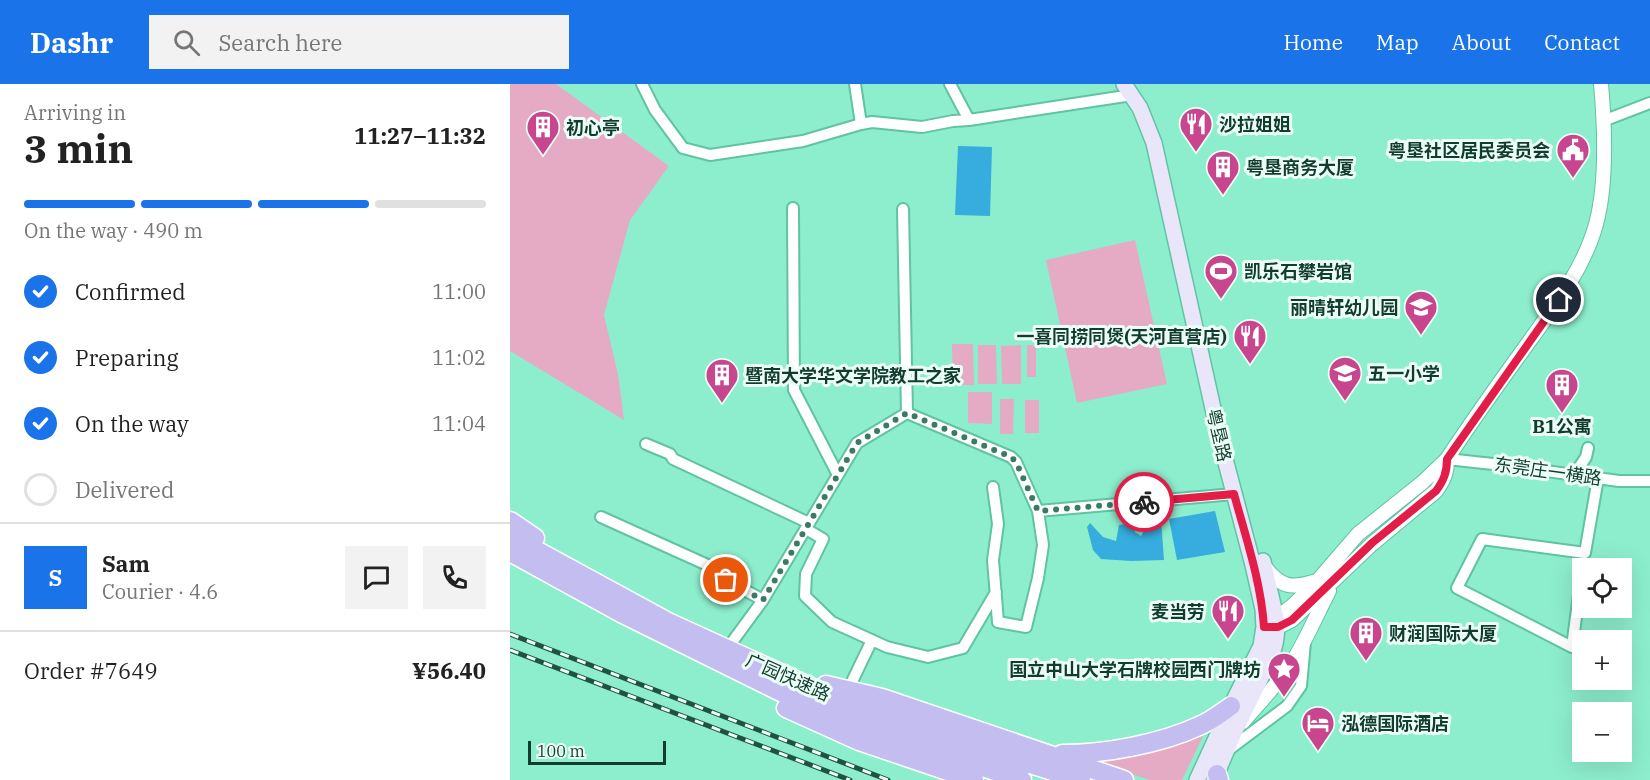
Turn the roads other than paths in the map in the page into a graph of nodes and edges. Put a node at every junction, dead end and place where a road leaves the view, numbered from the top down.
1 (642, 84) edge
2 (855, 84) edge
3 (950, 84) edge
4 (1601, 84) edge
5 (1130, 88) edge
6 (1650, 102) edge
7 (969, 120) junction
8 (1603, 121) junction
9 (861, 124) junction
10 (793, 208) dead end
11 (903, 208) dead end
12 (907, 413) junction
13 (646, 444) dead end
14 (1588, 448) dead end
15 (1447, 459) junction
16 (838, 475) junction
17 (1574, 475) junction
18 (1598, 478) junction
19 (1650, 481) edge
20 (993, 487) dead end
21 (1234, 494) junction
22 (1038, 511) junction
23 (602, 517) dead end
24 (510, 521) edge
25 (808, 526) junction
26 (510, 536) edge
27 (510, 552) edge
28 (1585, 552) junction
29 (1584, 558) edge
30 (510, 565) edge
31 (1264, 566) junction
32 (567, 568) junction
33 (1318, 580) junction
34 (1335, 580) junction
35 (996, 592) junction
36 (763, 600) junction
37 (1576, 618) edge
38 (611, 621) junction
39 (1273, 624) junction
40 (872, 640) junction
41 (1305, 640) junction
42 (727, 649) junction
43 (737, 671) junction
44 (788, 677) junction
45 (848, 690) junction
46 (1231, 706) junction
47 (1234, 733) junction
48 (960, 751) junction
49 (1227, 751) junction
50 (1049, 754) junction
51 (1084, 775) edge
52 (1217, 778) edge
53 (974, 780) edge
54 (1022, 780) edge
55 (1124, 780) edge
56 (1197, 780) edge

1 - 9 street
2 - 9 street
3 - 7 street
4 - 8 street
5 - 7 street
5 - 21 main road, 粤垦路
5 - 31 main road, 粤垦路
6 - 8 street
7 - 9 street
8 - 15 street
10 - 16 street
11 - 12 street
12 - 16 street
12 - 22 street
13 - 25 street
14 - 17 street
15 - 17 street, 东莞庄一横路
15 - 33 street
15 - 34 street
16 - 25 street
17 - 18 street, 东莞庄一横路
18 - 19 street, 东莞庄一横路
18 - 28 street
20 - 35 street
21 - 22 street
21 - 39 main road, 粤垦路
22 - 35 street
23 - 36 street
24 - 32 highway
25 - 36 street
25 - 40 street
26 - 32 highway, 广园快速路
27 - 43 highway, 广园快速路
28 - 29 street
28 - 37 street
30 - 38 highway
31 - 33 street
31 - 39 main road, 粤垦路
32 - 42 highway, 广园快速路
33 - 39 street
34 - 39 street
34 - 41 street
35 - 40 street
36 - 42 street
38 - 43 highway
38 - 53 highway
39 - 46 main road, 粤垦路
39 - 47 main road, 粤垦路
40 - 45 street
41 - 47 street
41 - 49 street
42 - 44 highway, 广园快速路
43 - 48 highway, 广园快速路
44 - 45 highway
44 - 48 highway, 广园快速路
45 - 50 highway
46 - 50 highway
46 - 56 main road, 粤垦路
47 - 49 main road, 粤垦路
48 - 51 highway, 广园快速路
48 - 54 highway, 广园快速路
49 - 52 main road, 粤垦路
50 - 51 highway
51 - 55 highway

